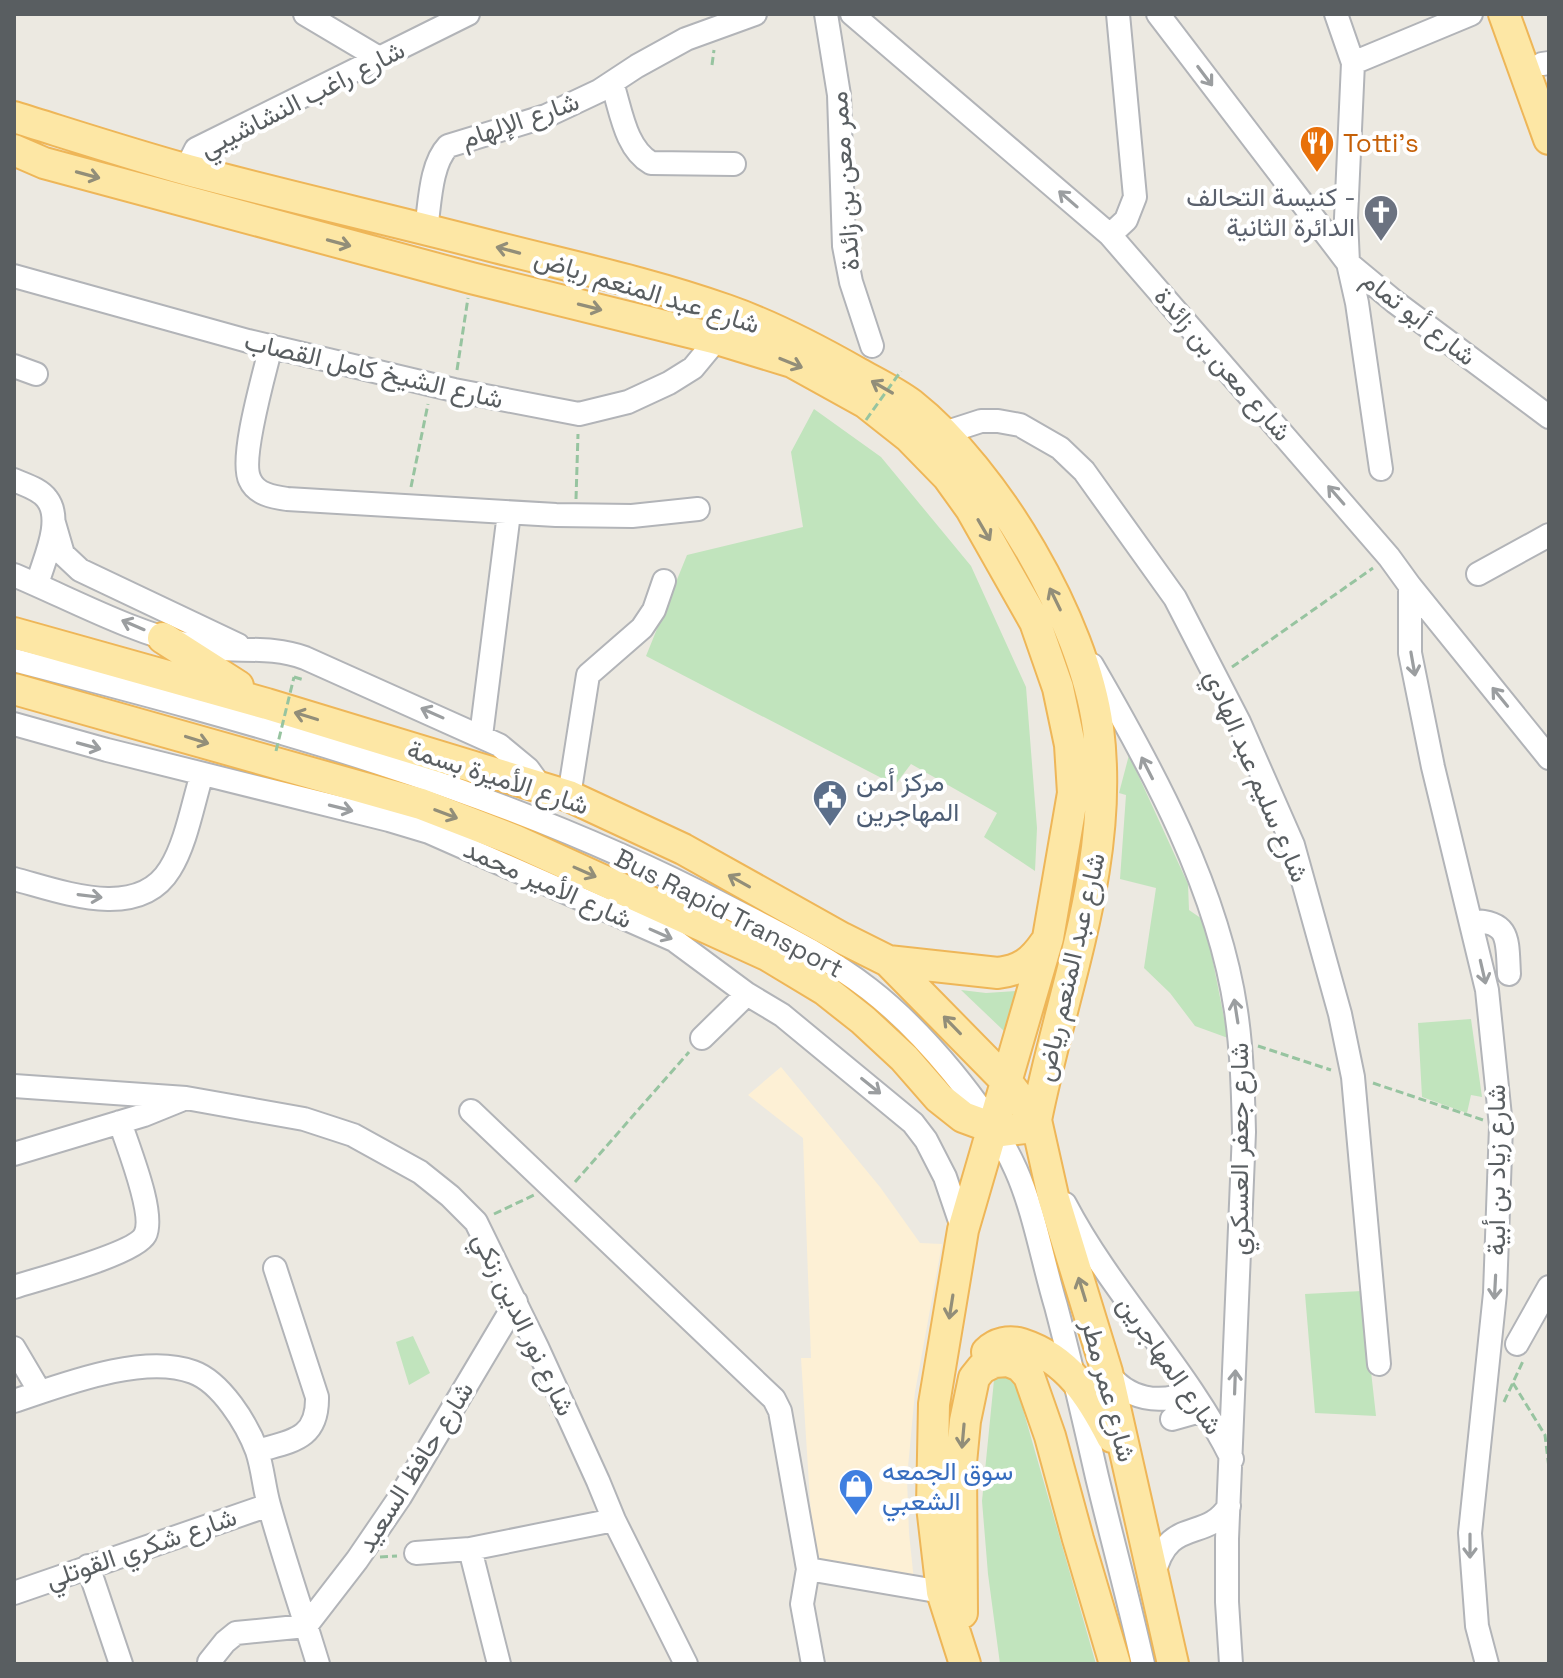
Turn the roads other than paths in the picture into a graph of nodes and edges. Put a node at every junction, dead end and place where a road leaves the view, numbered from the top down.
1 (305, 14) edge
2 (468, 14) edge
3 (755, 14) edge
4 (826, 14) edge
5 (852, 14) edge
6 (1118, 14) edge
7 (1158, 14) edge
8 (1336, 14) edge
9 (1471, 14) edge
10 (1504, 14) edge
11 (1524, 14) edge
12 (379, 58) junction
13 (1353, 63) junction
14 (1547, 71) edge
15 (612, 83) junction
16 (14, 117) edge
17 (1549, 139) edge
18 (14, 150) edge
19 (734, 164) dead end
20 (186, 169) junction
21 (426, 229) junction
22 (1110, 235) junction
23 (1348, 263) junction
24 (14, 276) edge
25 (717, 339) junction
26 (271, 346) junction
27 (872, 346) dead end
28 (14, 366) edge
29 (36, 374) dead end
30 (1549, 417) edge
31 (944, 433) junction
32 (1381, 469) dead end
33 (14, 480) edge
34 (698, 509) dead end
35 (509, 513) junction
36 (54, 523) junction
37 (1549, 535) edge
38 (1478, 574) dead end
39 (14, 575) edge
40 (664, 581) dead end
41 (37, 585) junction
42 (1410, 586) junction
43 (14, 633) edge
44 (1073, 635) junction
45 (163, 638) junction
46 (246, 649) junction
47 (14, 660) edge
48 (14, 689) edge
49 (267, 704) junction
50 (14, 724) edge
51 (481, 736) junction
52 (1549, 758) edge
53 (202, 774) junction
54 (555, 792) junction
55 (514, 840) junction
56 (467, 848) junction
57 (14, 879) edge
58 (1471, 921) junction
59 (1048, 938) junction
60 (888, 961) junction
61 (1509, 974) dead end
62 (747, 994) junction
63 (702, 1038) road end
64 (1006, 1081) junction
65 (14, 1086) edge
66 (186, 1098) junction
67 (471, 1111) dead end
68 (120, 1122) junction
69 (1016, 1126) junction
70 (14, 1154) edge
71 (1049, 1178) junction
72 (963, 1230) junction
73 (275, 1268) dead end
74 (14, 1287) edge
75 (1549, 1287) edge
76 (516, 1302) junction
77 (1517, 1344) road end
78 (14, 1348) edge
79 (1379, 1364) dead end
80 (1107, 1372) junction
81 (974, 1378) junction
82 (1076, 1379) junction
83 (40, 1392) junction
84 (14, 1401) edge
85 (1197, 1401) junction
86 (1172, 1419) dead end
87 (257, 1451) junction
88 (1232, 1460) junction
89 (1132, 1478) junction
90 (269, 1505) junction
91 (1229, 1506) junction
92 (614, 1520) junction
93 (470, 1549) junction
94 (409, 1554) road end
95 (88, 1566) junction
96 (808, 1569) junction
97 (1154, 1575) junction
98 (952, 1591) junction
99 (14, 1593) edge
100 (306, 1626) junction
101 (964, 1661) edge
102 (209, 1662) dead end
103 (121, 1664) edge
104 (318, 1664) edge
105 (499, 1664) edge
106 (686, 1664) edge
107 (813, 1664) edge
108 (1115, 1664) edge
109 (1143, 1664) edge
110 (1173, 1664) edge
111 (1231, 1664) edge
112 (1487, 1664) edge

1 - 12 street
2 - 12 street, شارع راغب النشاشيبي
3 - 15 street, شارع الإلهام
4 - 27 street, ممر معن بن زائدة
22 -> 5 street, شارع معن بن زائدة
6 - 22 street
7 -> 23 street, شارع أبو تمام
8 - 13 street
9 - 13 street
10 - 17 main road
11 - 14 main road
12 - 20 street, شارع راغب النشاشيبي
13 - 23 street
15 - 19 street
15 - 21 street, شارع الإلهام
16 - 20 main road, شارع عبد المنعم رياض
18 -> 25 main road, شارع عبد المنعم رياض
20 - 21 main road, شارع عبد المنعم رياض
31 -> 21 main road, شارع عبد المنعم رياض
42 -> 22 street, شارع معن بن زائدة
23 - 30 street, شارع أبو تمام
23 - 32 street
24 - 26 street, شارع الشيخ كامل القصاب
25 - 26 street, شارع الشيخ كامل القصاب
25 -> 59 main road, شارع عبد المنعم رياض
26 - 35 street
28 - 29 street
44 -> 31 main road, شارع عبد المنعم رياض
31 - 79 street, شارع سليم عبد الهادي
33 - 36 street
34 - 35 street
35 - 51 street
36 - 41 street
36 - 46 street
37 - 38 street
39 - 41 street
40 - 54 street
45 -> 41 street
52 -> 42 street, شارع معن بن زائدة
42 -> 58 street, شارع زياد بن أبية
43 - 49 main road, شارع الأميرة بسمة
44 - 69 main road, شارع عبد المنعم رياض
88 -> 44 street, شارع جعفر العسكري
45 - 46 street
45 - 49 main road
51 -> 46 street
47 - 69 street, Bus Rapid Transport
48 -> 55 main road, شارع الأميرة بسمة
54 -> 49 main road, شارع الأميرة بسمة
50 -> 53 street, شارع الأمير محمد
51 - 54 street
53 -> 56 street, شارع الأمير محمد
57 -> 53 street
60 -> 54 main road, شارع الأميرة بسمة
55 - 56 main road
55 -> 69 main road, شارع الأميرة بسمة
56 -> 62 street, شارع الأمير محمد
58 - 61 street
58 -> 112 street, شارع زياد بن أبية
59 - 60 main road
59 - 64 main road, شارع عبد المنعم رياض
64 -> 60 main road, شارع الأميرة بسمة
62 - 63 street
62 -> 72 street, شارع الأمير محمد
64 - 69 main road, شارع الأميرة بسمة
64 - 69 main road, شارع عبد المنعم رياض
65 - 66 street, شارع نور الدين زنكي
66 - 68 street
66 - 76 street, شارع نور الدين زنكي
67 - 96 street
68 - 70 street
68 - 74 street
69 - 71 main road, شارع عمر مطر
69 - 72 main road
69 - 82 street, Bus Rapid Transport
80 -> 71 main road, شارع عمر مطر
71 - 85 street, شارع المهاجرين
72 -> 98 main road
73 - 87 street
75 - 77 street
76 - 92 street, شارع نور الدين زنكي
76 - 100 street, شارع حافظ السعيد
78 - 83 street
80 - 85 street
80 - 89 main road, شارع عمر مطر
81 - 82 main road
81 -> 98 main road
81 - 108 main road
82 - 89 main road
82 - 109 street, Bus Rapid Transport
83 - 84 street
83 - 87 street
85 - 86 street
85 - 88 street, شارع المهاجرين
87 - 90 street
88 - 91 street, شارع المهاجرين
89 - 97 main road, شارع عمر مطر
90 - 95 street, شارع شكري القوتلي
90 - 100 street
91 - 97 street
91 - 111 street, شارع المهاجرين
92 - 93 street
92 - 106 street, شارع نور الدين زنكي
93 - 94 street
93 - 105 street
95 - 99 street, شارع شكري القوتلي
95 - 103 street
96 - 98 street
96 - 107 street
97 - 110 main road, شارع عمر مطر
98 - 101 main road
100 - 102 street
100 - 104 street

